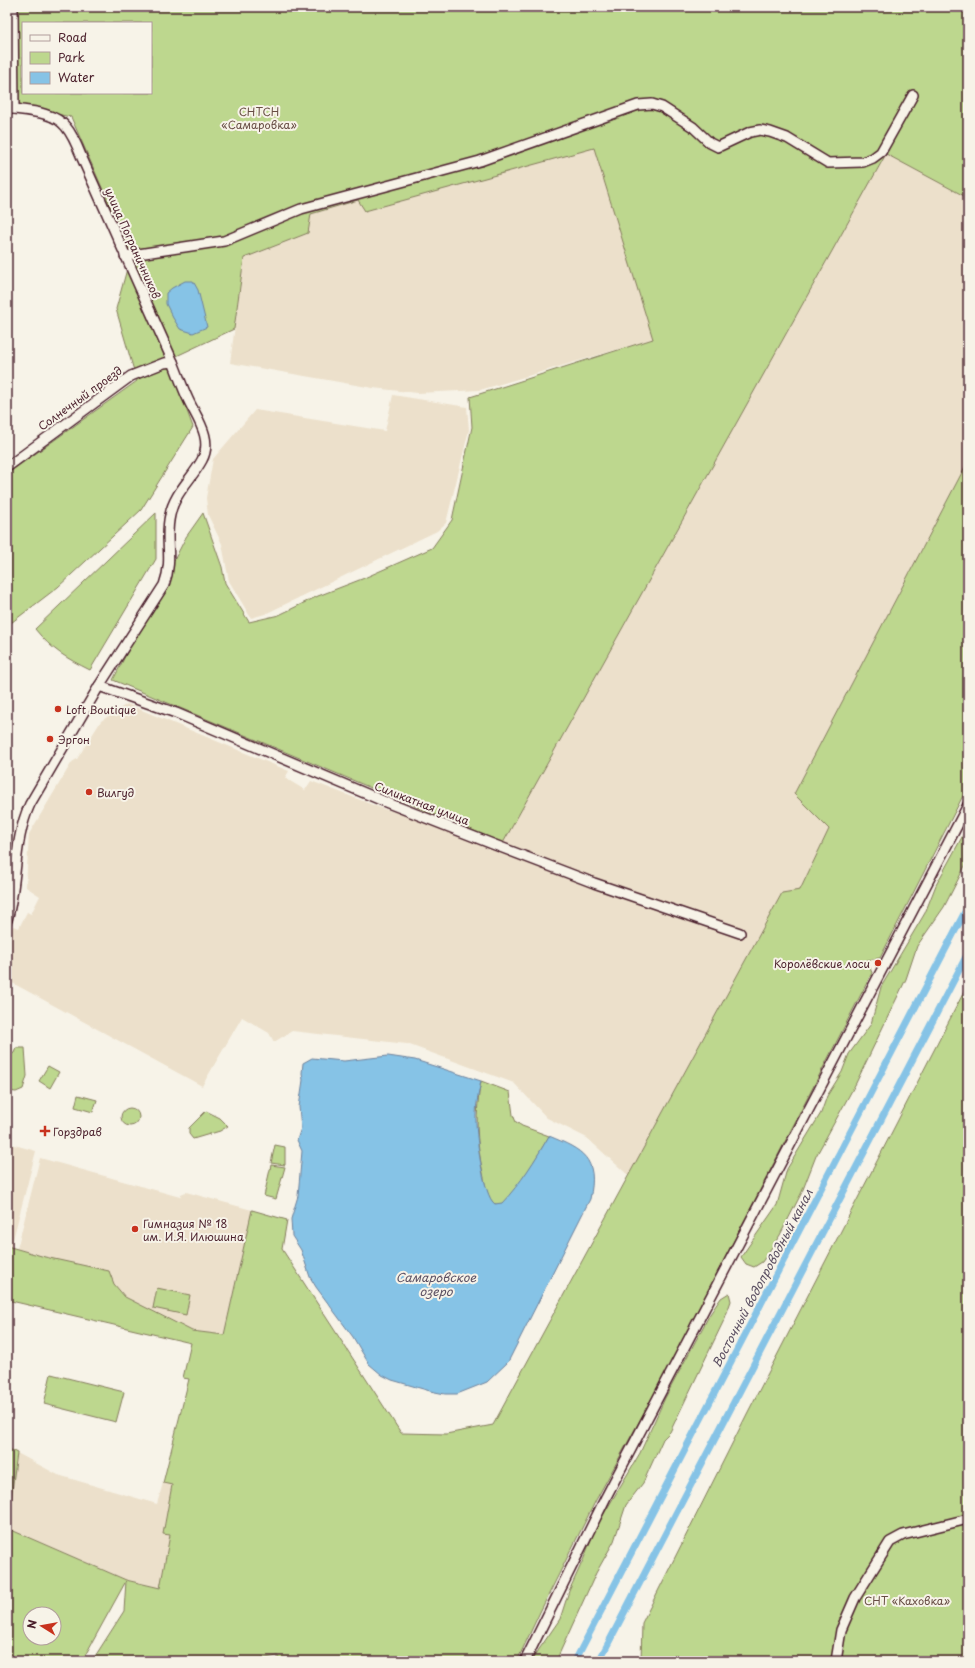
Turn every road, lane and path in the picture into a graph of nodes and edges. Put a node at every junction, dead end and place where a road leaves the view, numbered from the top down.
1 (13, 7) edge
2 (913, 95) dead end
3 (10, 108) edge
4 (125, 256) junction
5 (173, 362) junction
6 (7, 467) edge
7 (99, 686) junction
8 (968, 805) edge
9 (7, 920) edge
10 (740, 932) dead end
11 (968, 1519) edge
12 (525, 1661) edge
13 (836, 1661) edge

1 - 3 street
2 - 4 street
3 - 4 street, улица Пограничников
4 - 5 street, улица Пограничников
5 - 6 street, Солнечный проезд
5 - 7 street, улица Пограничников
7 - 9 street
7 - 10 street, Силикатная улица
8 - 12 street
11 - 13 street

